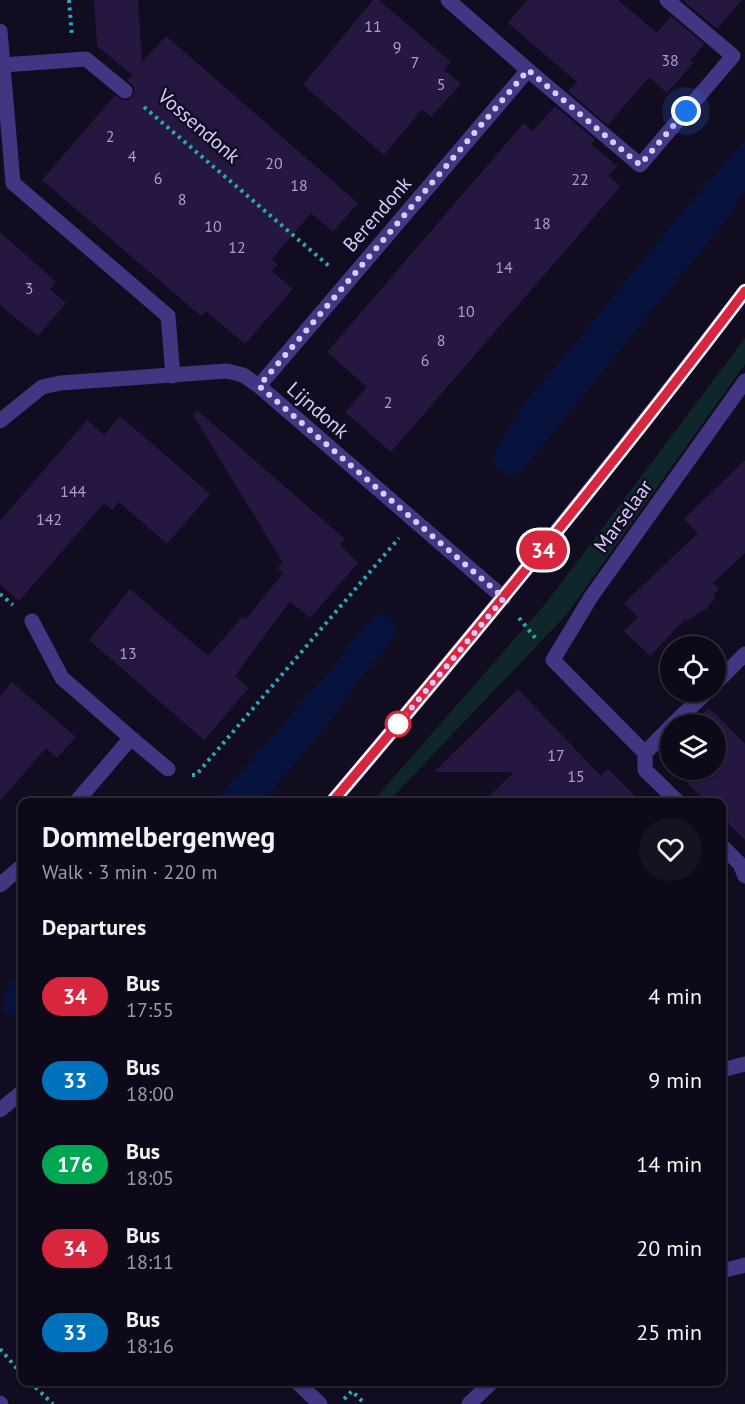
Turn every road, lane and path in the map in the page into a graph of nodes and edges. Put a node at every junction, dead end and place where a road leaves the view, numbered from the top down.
1 (69, 0) edge
2 (448, 0) edge
3 (667, 0) edge
4 (0, 31) edge
5 (74, 58) junction
6 (3, 65) junction
7 (528, 70) junction
8 (125, 91) joint
9 (347, 281) junction
10 (745, 291) edge
11 (173, 376) junction
12 (745, 381) edge
13 (259, 386) junction
14 (0, 421) edge
15 (414, 522) junction
16 (504, 598) junction
17 (32, 621) dead end
18 (745, 654) edge
19 (553, 660) junction
20 (726, 673) edge
21 (697, 702) edge
22 (684, 714) edge
23 (131, 738) junction
24 (660, 738) edge
25 (645, 753) junction
26 (168, 770) joint
27 (79, 798) edge
28 (335, 798) edge
29 (674, 798) edge
30 (726, 850) edge
31 (18, 869) edge
32 (745, 876) edge
33 (0, 885) edge
34 (745, 1064) edge
35 (726, 1069) edge
36 (18, 1095) edge
37 (0, 1110) edge
38 (745, 1265) edge
39 (726, 1269) edge
40 (0, 1349) edge
41 (18, 1369) edge
42 (34, 1386) edge
43 (301, 1386) edge
44 (488, 1386) edge
45 (53, 1404) edge
46 (320, 1404) edge
47 (339, 1404) edge
48 (364, 1404) edge
49 (469, 1404) edge

1 - 5 path
2 - 7 street
3 - 7 street
4 - 6 street
5 - 6 street
5 - 8 street
6 - 11 street
7 - 9 street, Berendonk
8 - 9 path, Vossendonk
9 - 13 street, Berendonk
10 - 16 street
11 - 13 street, Lijndonk
11 - 14 street, Lijndonk
12 - 19 street, Marselaar
13 - 15 street, Lijndonk
15 - 16 street, Lijndonk
15 - 26 path
16 - 19 path
16 - 28 street
17 - 23 street
18 - 20 street
19 - 25 street
21 - 22 street
23 - 26 street
23 - 27 street
24 - 25 street
25 - 29 street
30 - 32 street
31 - 33 street
34 - 35 street
36 - 37 street
38 - 39 street
40 - 41 path
42 - 45 path
43 - 46 street
44 - 49 street
47 - 48 path

